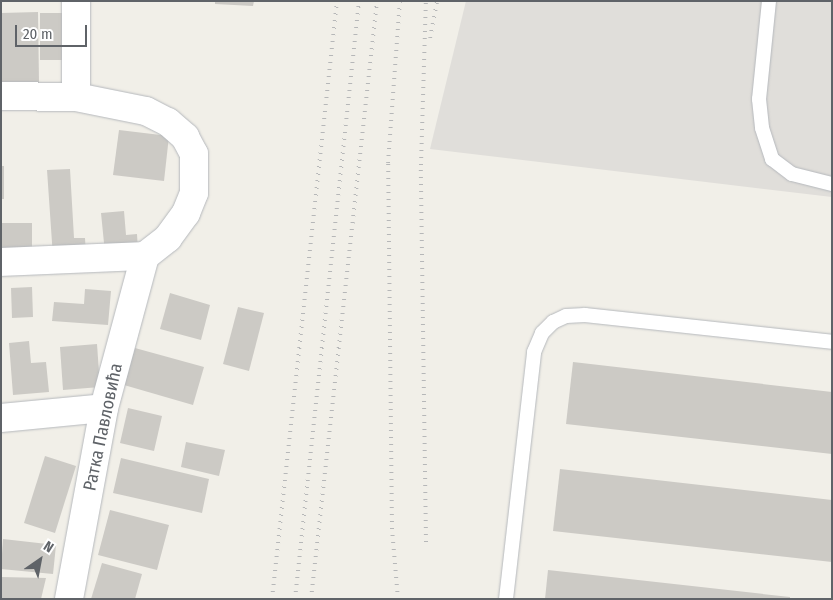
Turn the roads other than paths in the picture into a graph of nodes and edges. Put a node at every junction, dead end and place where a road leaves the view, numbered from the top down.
1 (76, 1) edge
2 (769, 1) edge
3 (1, 96) edge
4 (76, 98) junction
5 (832, 184) edge
6 (144, 256) junction
7 (1, 262) edge
8 (832, 342) edge
9 (104, 408) junction
10 (1, 418) edge
11 (69, 599) edge
12 (506, 599) edge

1 - 4 street
2 - 5 lane
3 - 4 street
4 - 6 street
6 - 7 street
6 - 9 street, Ратка Павловића
8 - 12 lane
9 - 10 street
9 - 11 street, Ратка Павловића

